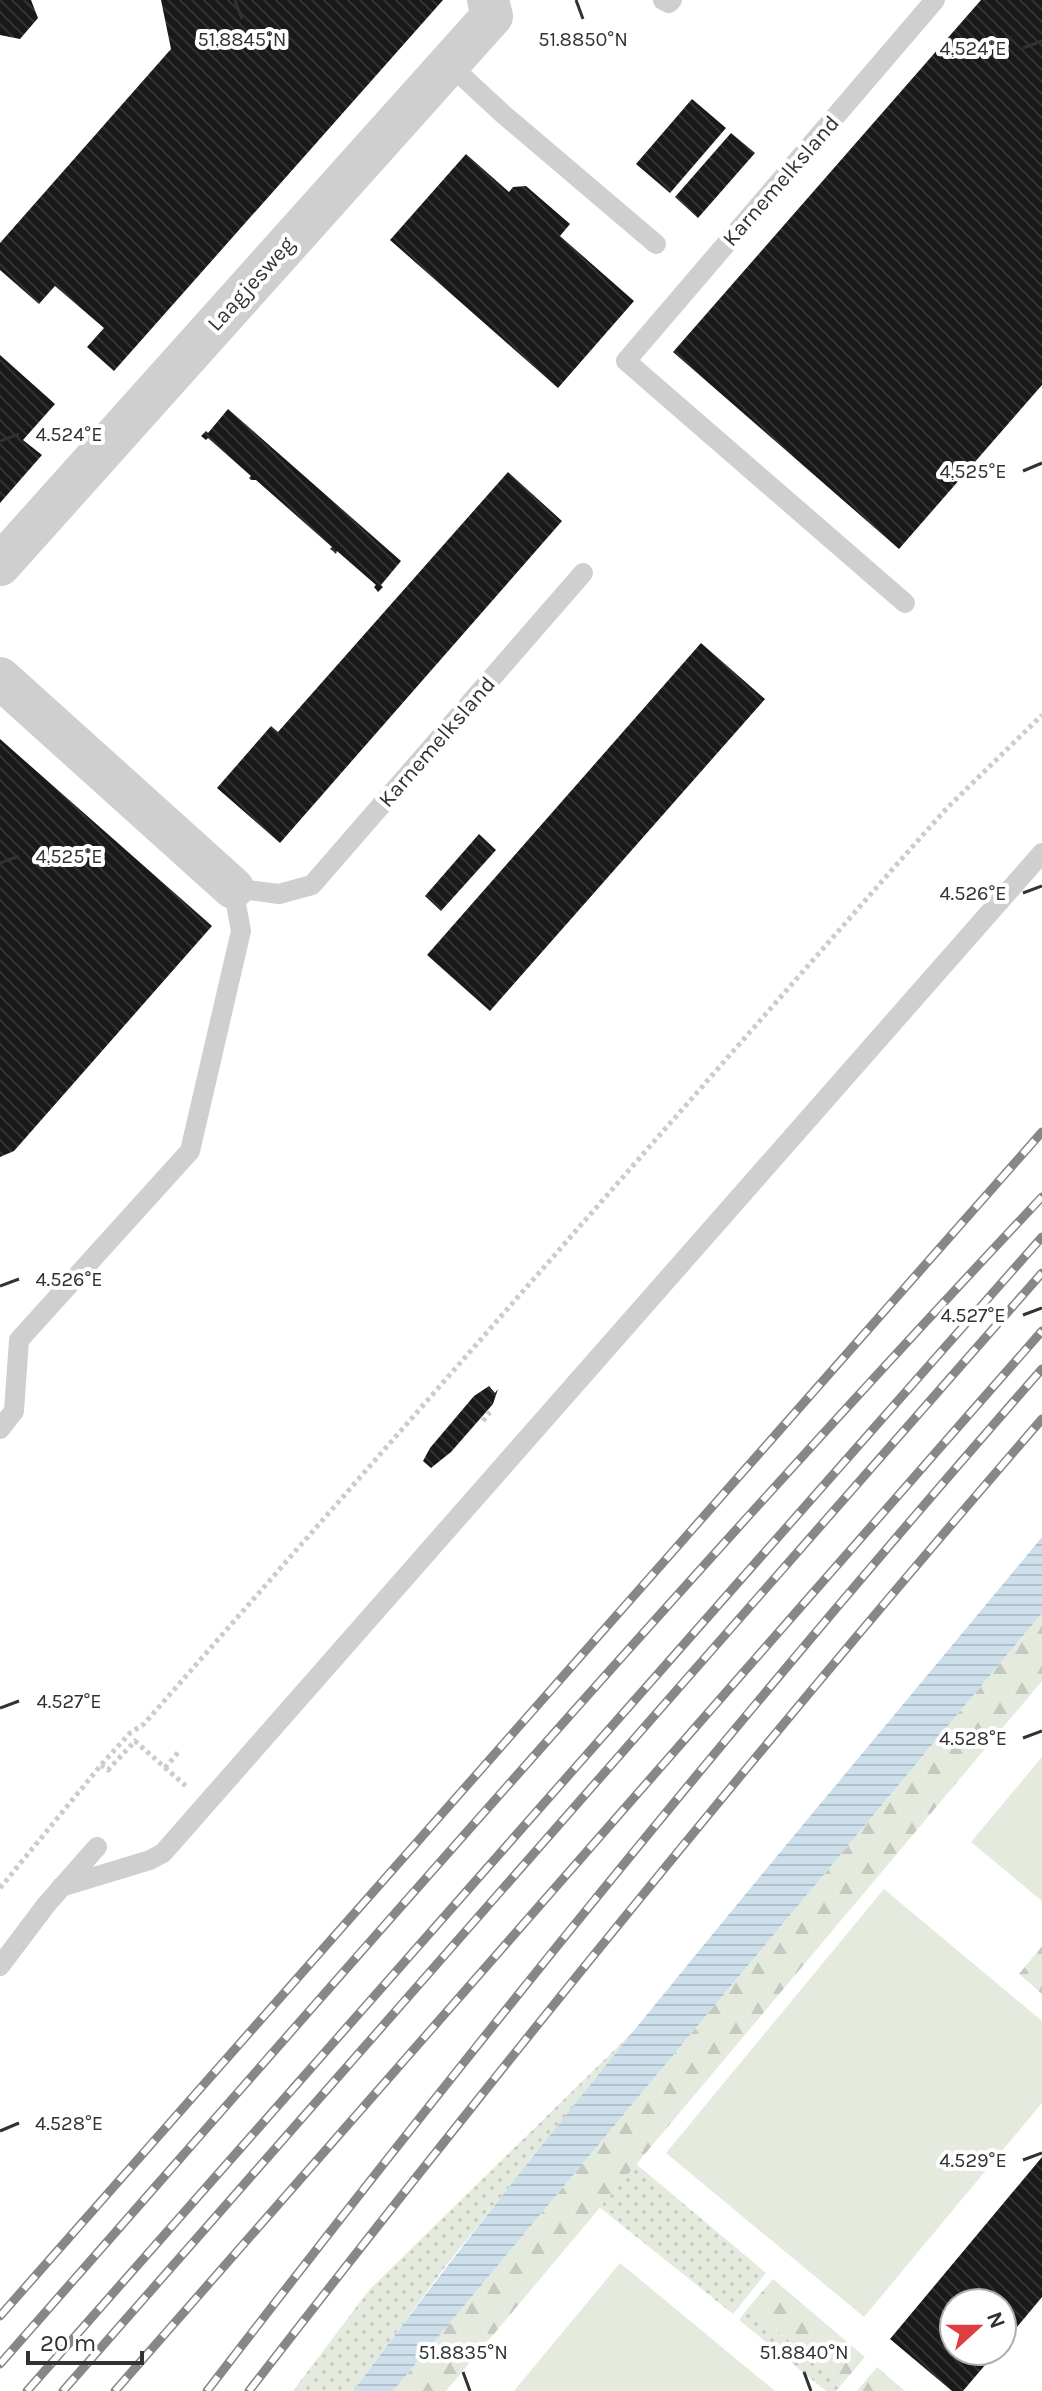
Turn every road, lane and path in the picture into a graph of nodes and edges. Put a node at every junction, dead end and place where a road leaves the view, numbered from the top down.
1 (488, 0) edge
2 (663, 0) edge
3 (672, 0) edge
4 (935, 0) edge
5 (449, 64) junction
6 (656, 244) dead end
7 (0, 565) edge
8 (583, 573) dead end
9 (905, 603) dead end
10 (0, 678) edge
11 (1042, 715) edge
12 (1042, 853) edge
13 (233, 888) junction
14 (490, 1412) dead end
15 (483, 1421) dead end
16 (0, 1429) edge
17 (180, 1750) dead end
18 (101, 1765) junction
19 (165, 1768) junction
20 (190, 1790) dead end
21 (97, 1847) dead end
22 (61, 1887) junction
23 (0, 1888) edge
24 (0, 1966) edge

1 - 5 street, Laagjesweg
2 - 3 lane
4 - 9 lane, Karnemelksland
5 - 6 lane
5 - 7 street, Laagjesweg
8 - 13 lane, Karnemelksland
10 - 13 street
11 - 18 path
12 - 22 lane
13 - 16 lane
14 - 15 path
17 - 19 path
18 - 19 path
18 - 23 path
19 - 20 path
21 - 22 lane
22 - 24 lane

